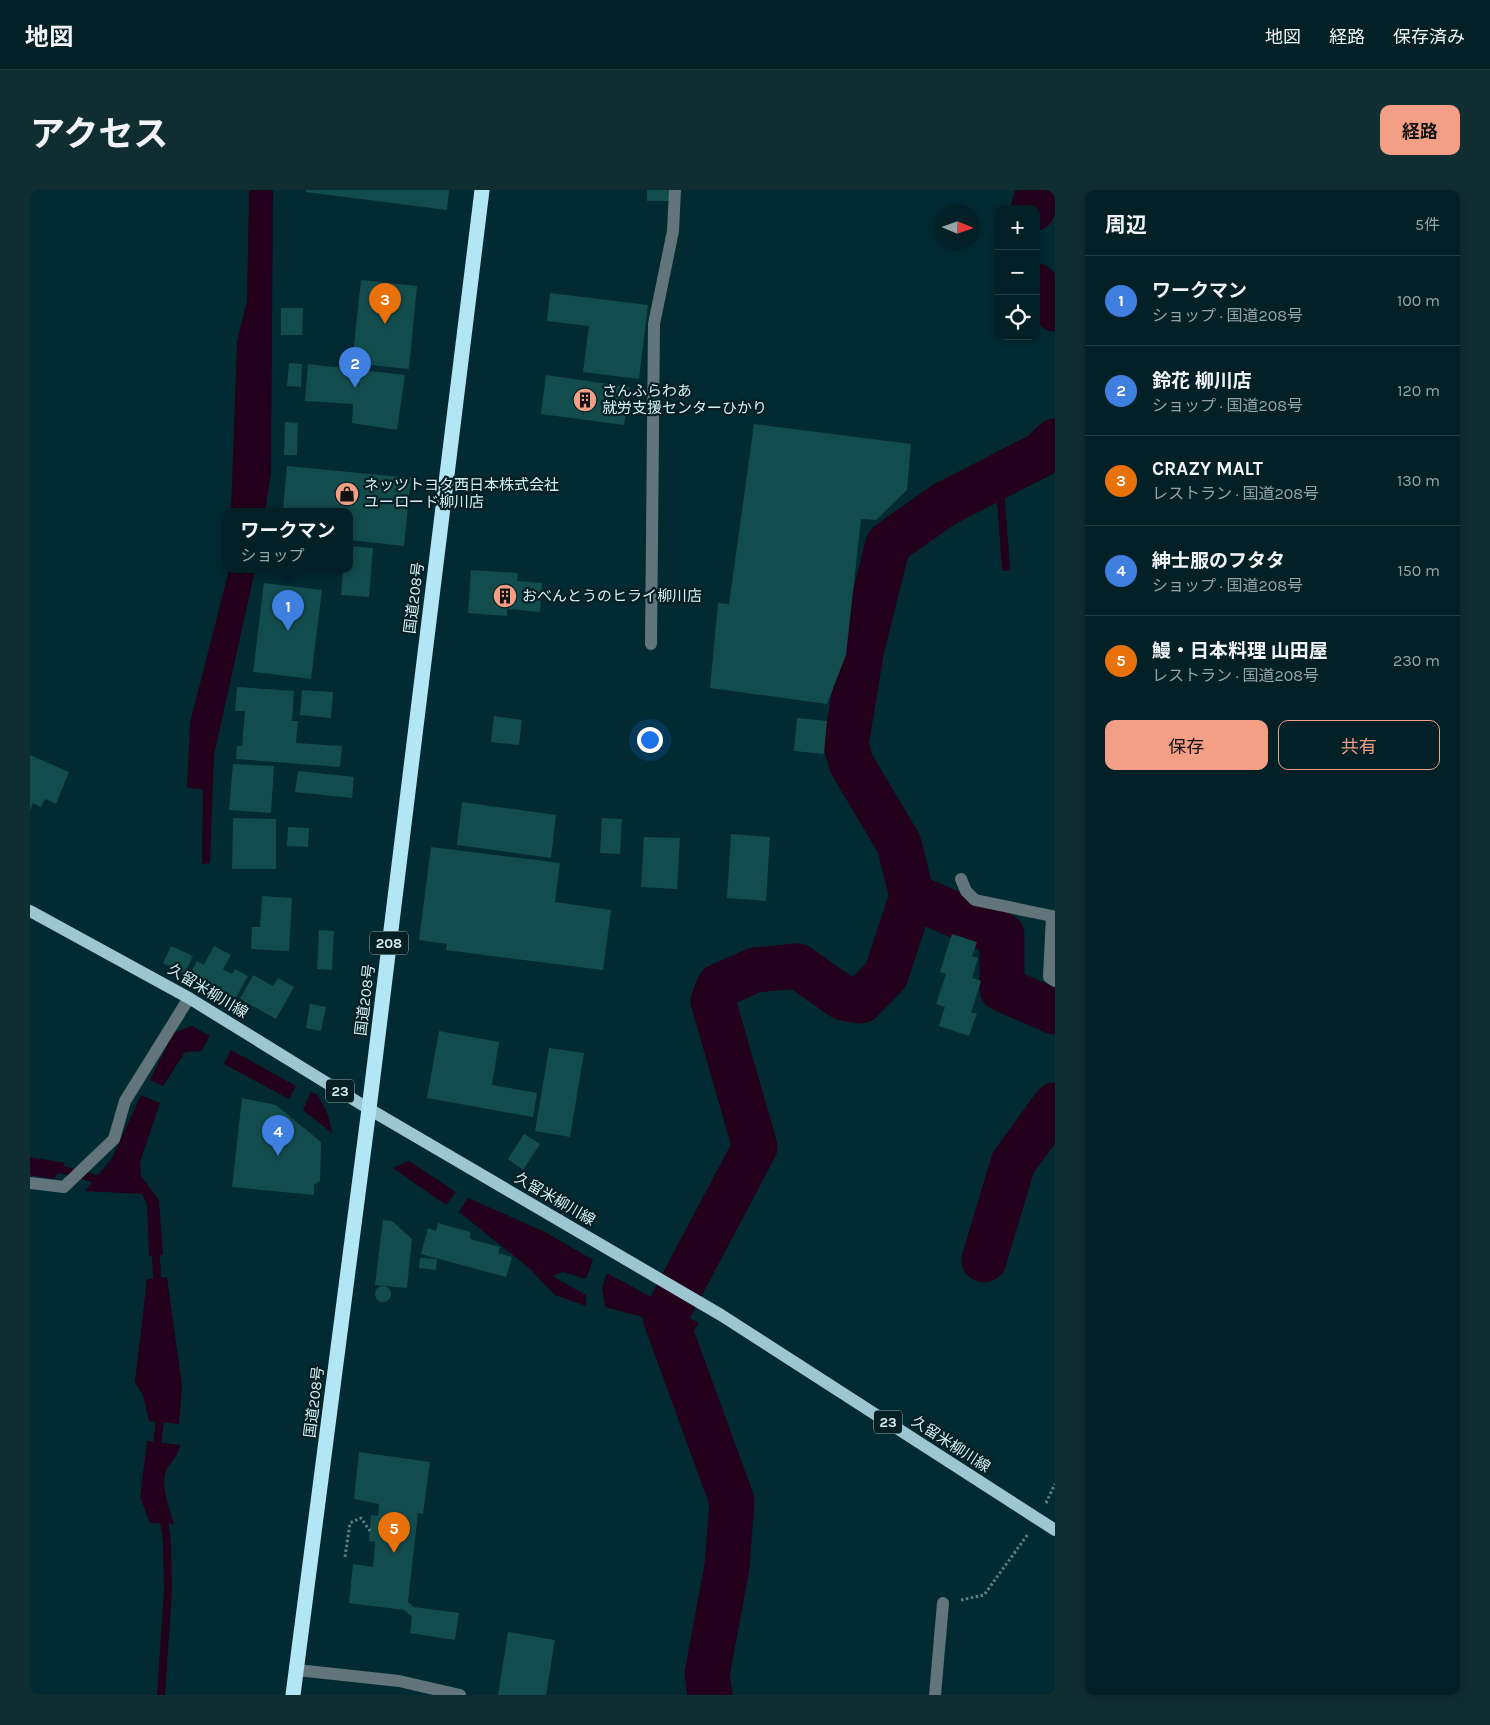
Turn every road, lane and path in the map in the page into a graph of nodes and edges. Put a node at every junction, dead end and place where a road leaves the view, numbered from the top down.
1 (482, 190) edge
2 (676, 190) edge
3 (651, 644) dead end
4 (962, 879) dead end
5 (30, 911) edge
6 (1055, 981) edge
7 (189, 998) junction
8 (369, 1109) junction
9 (30, 1183) edge
10 (1038, 1519) junction
11 (1055, 1530) edge
12 (370, 1531) dead end
13 (345, 1557) dead end
14 (943, 1603) joint
15 (298, 1670) junction
16 (294, 1695) edge
17 (460, 1695) edge
18 (935, 1695) edge

1 - 8 highway, 国道208号 / 208
2 - 3 street
4 - 6 street
5 - 7 main road, 久留米柳川線 / 23
7 - 8 main road, 久留米柳川線 / 23
7 - 9 street
8 - 10 main road, 久留米柳川線 / 23
8 - 15 highway, 国道208号 / 208
10 - 11 main road, 久留米柳川線 / 23
10 - 14 path
12 - 13 path
14 - 18 street
15 - 16 highway, 国道208号 / 208
15 - 17 street

